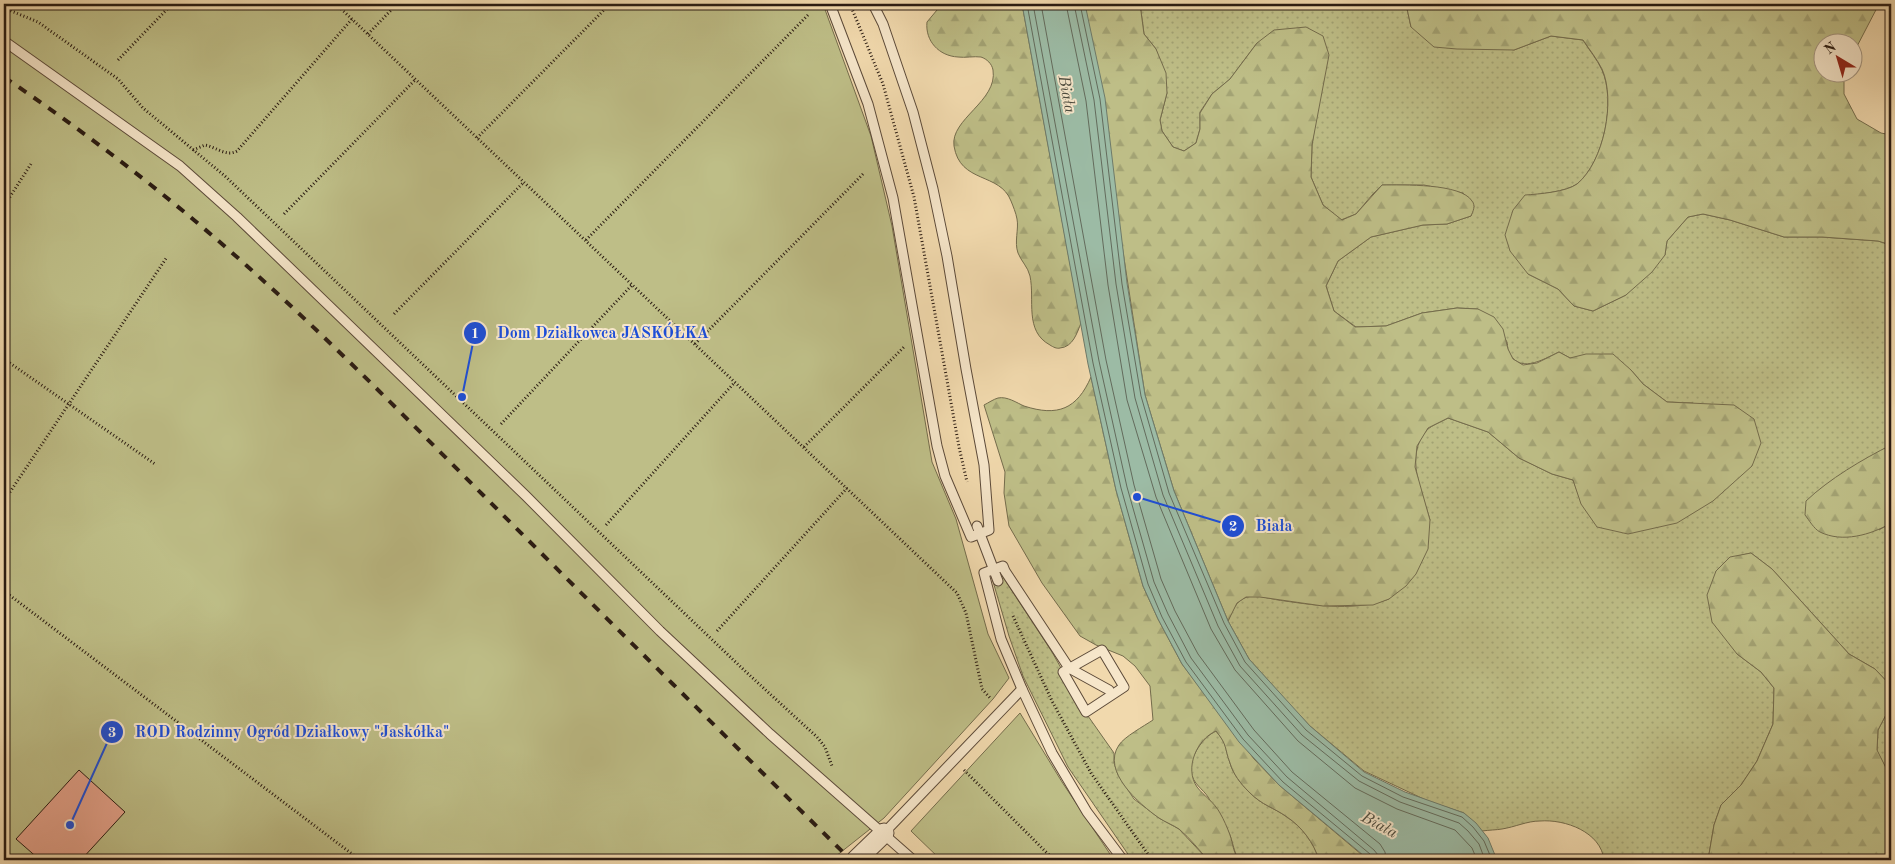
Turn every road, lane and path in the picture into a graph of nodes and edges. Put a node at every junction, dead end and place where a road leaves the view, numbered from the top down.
1 (172, 4) edge
2 (336, 4) edge
3 (397, 4) edge
4 (610, 4) edge
5 (830, 4) edge
6 (873, 4) edge
7 (4, 8) edge
8 (810, 14) dead end
9 (352, 19) junction
10 (368, 34) junction
11 (4, 41) edge
12 (118, 60) dead end
13 (416, 79) junction
14 (477, 138) junction
15 (194, 150) junction
16 (31, 164) dead end
17 (180, 166) junction
18 (863, 174) dead end
19 (524, 182) junction
20 (4, 206) edge
21 (284, 214) dead end
22 (586, 240) junction
23 (168, 257) dead end
24 (632, 285) junction
25 (394, 314) dead end
26 (695, 344) junction
27 (906, 344) dead end
28 (4, 359) edge
29 (735, 382) junction
30 (69, 404) junction
31 (501, 424) dead end
32 (804, 447) junction
33 (155, 464) dead end
34 (847, 488) junction
35 (4, 501) edge
36 (606, 525) dead end
37 (979, 530) junction
38 (994, 569) junction
39 (998, 581) joint
40 (4, 591) edge
41 (717, 631) dead end
42 (1069, 668) junction
43 (1022, 689) junction
44 (982, 690) dead end
45 (1109, 690) dead end
46 (954, 759) junction
47 (832, 764) dead end
48 (884, 833) junction
49 (4, 854) edge
50 (10, 860) edge
51 (360, 860) edge
52 (856, 860) edge
53 (913, 860) edge
54 (1054, 860) edge
55 (1123, 860) edge
56 (1152, 860) edge

1 - 12 path
2 - 9 path
3 - 10 path
4 - 14 path
5 - 37 lane
6 - 37 lane
7 - 15 path
8 - 22 path
9 - 10 path
9 - 15 path
10 - 13 path
11 - 17 lane
13 - 14 path
13 - 21 path
14 - 19 path
15 - 17 path
15 - 47 path
16 - 20 path
17 - 48 lane
18 - 26 path
19 - 22 path
19 - 25 path
22 - 24 path
23 - 30 path
24 - 26 path
24 - 31 path
26 - 29 path
27 - 32 path
28 - 30 path
29 - 32 path
29 - 36 path
30 - 33 path
30 - 35 path
32 - 34 path
34 - 41 path
34 - 44 path
37 - 38 lane
38 - 39 lane
38 - 42 lane
38 - 43 lane
39 - 56 path
40 - 51 path
42 - 42 lane
42 - 45 lane
43 - 46 lane
43 - 55 lane
46 - 48 lane
46 - 54 path
48 - 52 street
48 - 53 lane
49 - 50 path

